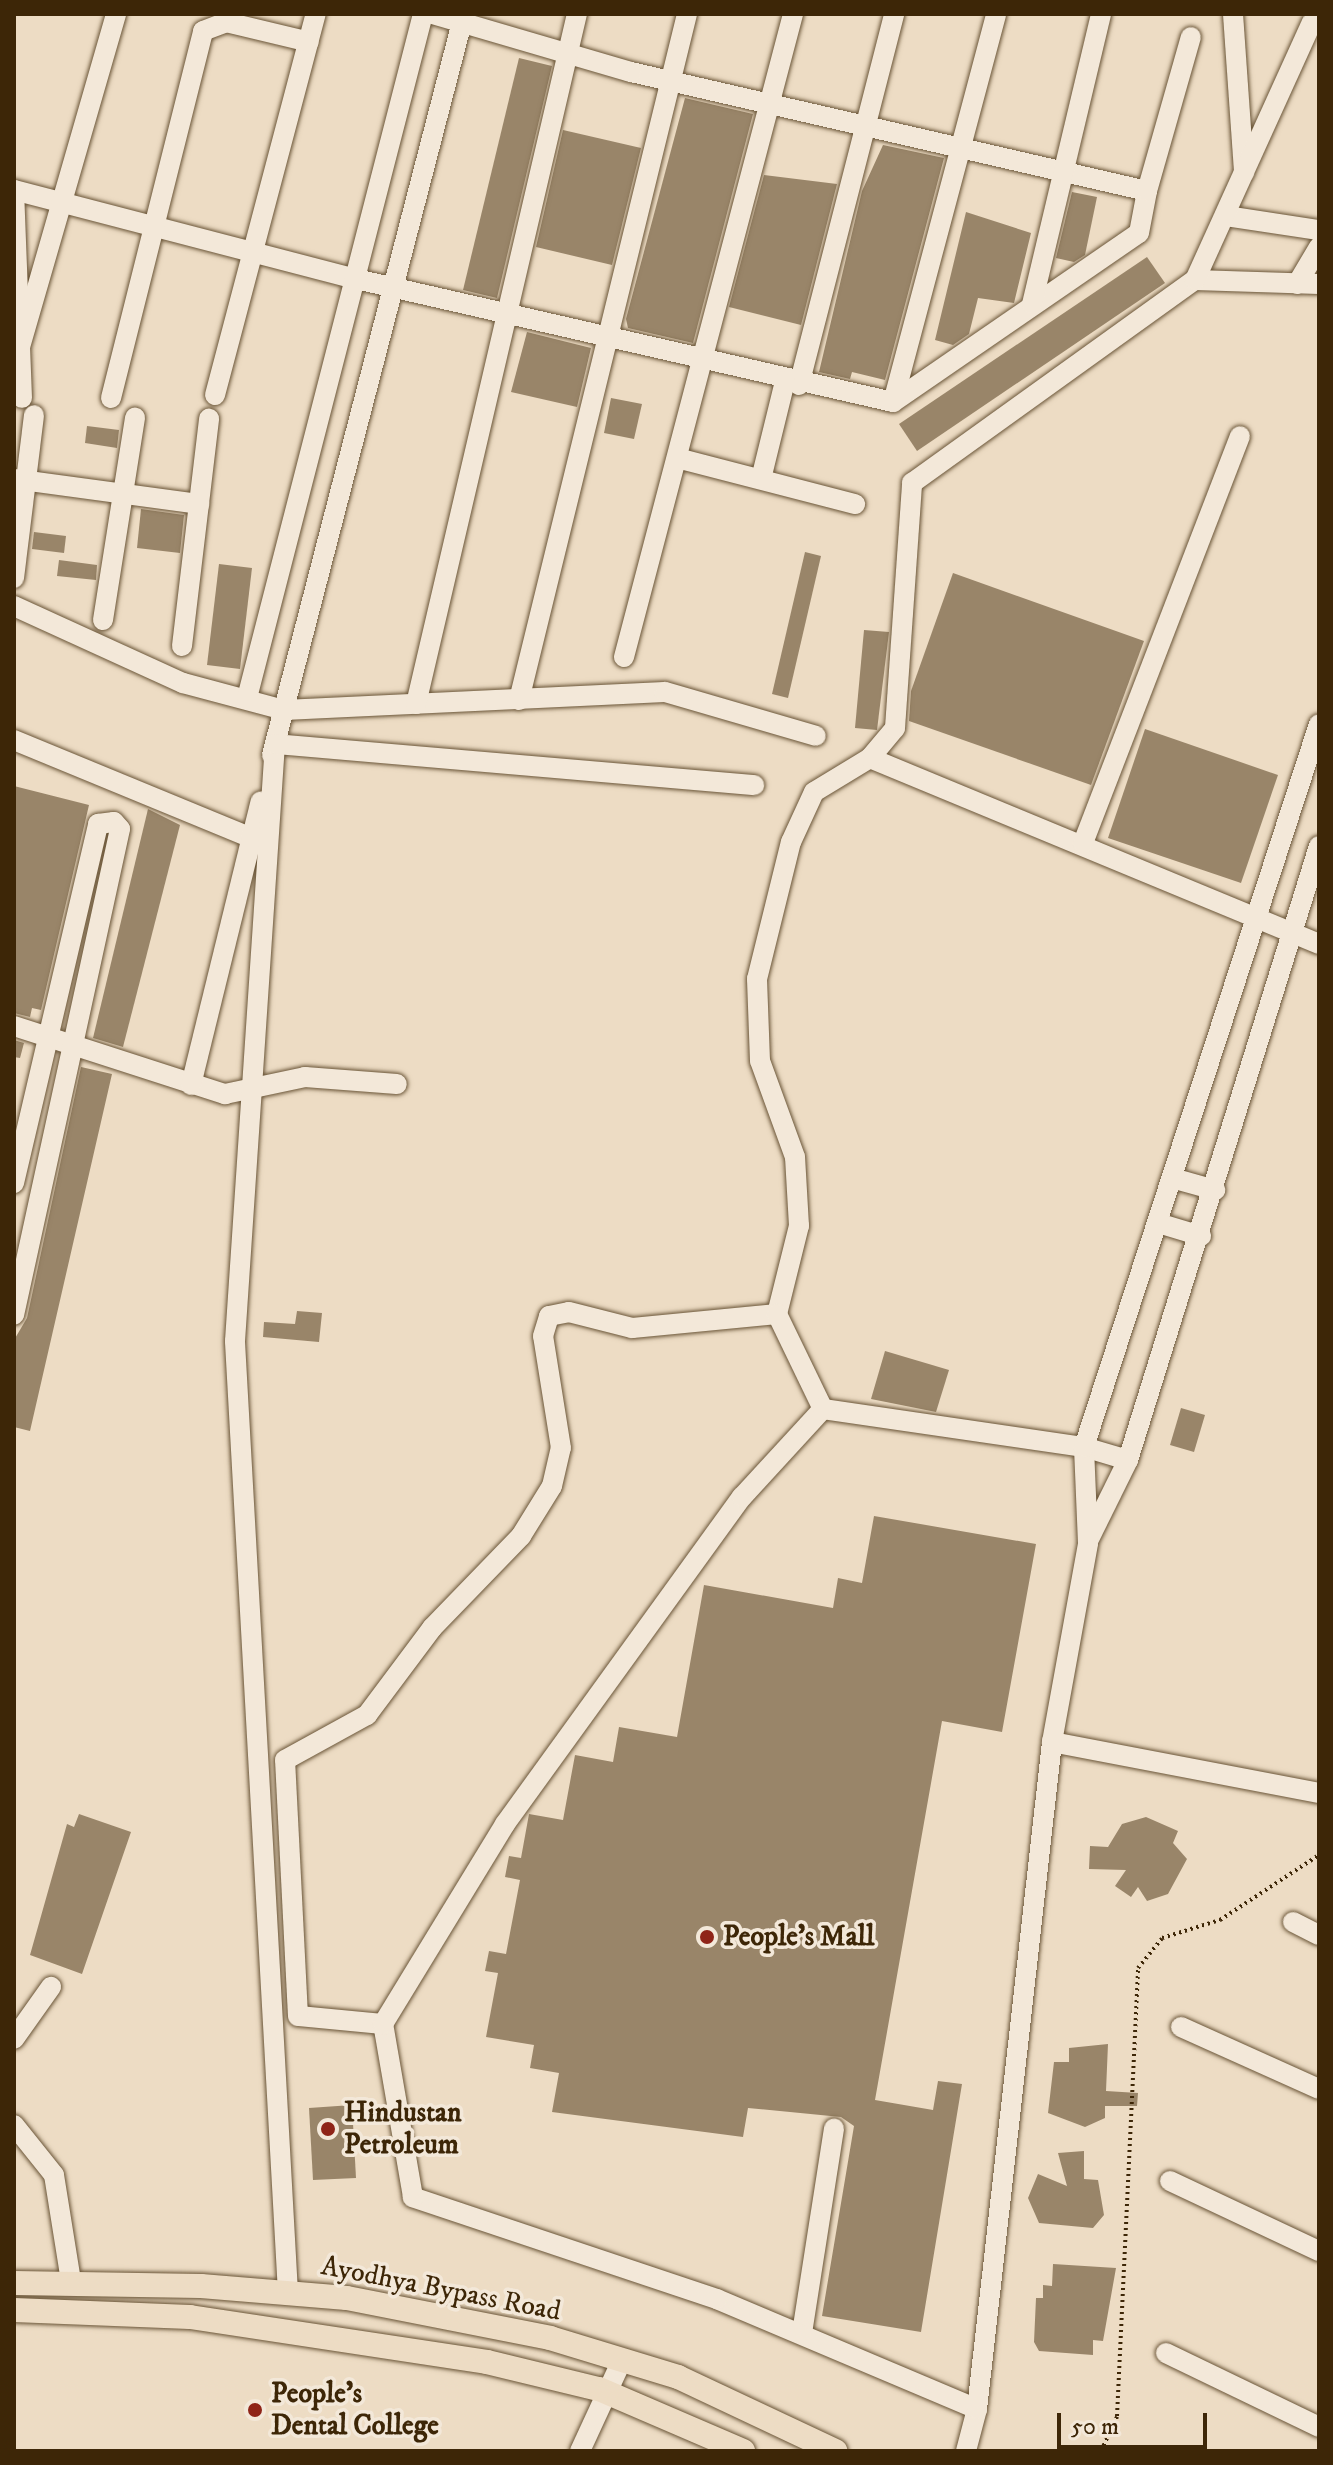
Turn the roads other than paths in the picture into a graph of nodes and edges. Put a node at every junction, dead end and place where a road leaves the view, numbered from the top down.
1 (116, 14) edge
2 (316, 14) edge
3 (423, 14) edge
4 (433, 14) edge
5 (577, 14) edge
6 (687, 14) edge
7 (793, 14) edge
8 (894, 14) edge
9 (996, 14) edge
10 (1101, 14) edge
11 (1233, 14) edge
12 (462, 18) edge
13 (1309, 20) edge
14 (1191, 37) dead end
15 (309, 42) junction
16 (566, 53) junction
17 (671, 79) junction
18 (769, 104) junction
19 (863, 122) junction
20 (964, 147) junction
21 (1062, 173) junction
22 (1244, 177) junction
23 (14, 190) edge
24 (1147, 191) junction
25 (67, 202) junction
26 (1226, 216) junction
27 (153, 225) junction
28 (1319, 230) edge
29 (1319, 247) edge
30 (259, 252) junction
31 (356, 279) junction
32 (1195, 280) junction
33 (1297, 284) junction
34 (1319, 284) edge
35 (391, 286) junction
36 (1032, 304) junction
37 (506, 312) junction
38 (605, 335) junction
39 (20, 347) junction
40 (707, 361) junction
41 (792, 383) junction
42 (215, 395) dead end
43 (111, 398) dead end
44 (893, 402) junction
45 (135, 418) dead end
46 (209, 419) dead end
47 (1240, 436) dead end
48 (677, 458) junction
49 (761, 479) junction
50 (20, 480) edge
51 (123, 494) junction
52 (199, 504) junction
53 (855, 504) dead end
54 (14, 578) edge
55 (14, 606) edge
56 (103, 620) dead end
57 (182, 646) dead end
58 (624, 657) dead end
59 (247, 698) junction
60 (519, 700) junction
61 (416, 704) junction
62 (284, 710) junction
63 (1319, 724) edge
64 (816, 736) dead end
65 (14, 740) edge
66 (275, 744) junction
67 (870, 758) junction
68 (754, 785) dead end
69 (252, 838) junction
70 (1083, 843) junction
71 (1319, 846) edge
72 (1260, 914) junction
73 (1291, 931) junction
74 (1319, 944) edge
75 (14, 1026) edge
76 (50, 1035) junction
77 (72, 1044) junction
78 (248, 1084) junction
79 (397, 1084) dead end
80 (191, 1085) junction
81 (1172, 1178) junction
82 (14, 1183) edge
83 (1215, 1190) junction
84 (1158, 1223) junction
85 (1201, 1236) junction
86 (17, 1288) edge
87 (777, 1314) junction
88 (14, 1315) edge
89 (823, 1409) junction
90 (1084, 1447) junction
91 (1128, 1460) junction
92 (1088, 1543) junction
93 (1052, 1742) junction
94 (1319, 1793) edge
95 (1293, 1922) dead end
96 (1319, 1935) edge
97 (51, 1987) dead end
98 (383, 2024) junction
99 (1181, 2027) dead end
100 (14, 2039) edge
101 (1319, 2089) edge
102 (14, 2125) edge
103 (834, 2128) dead end
104 (1170, 2181) dead end
105 (1319, 2251) edge
106 (71, 2281) junction
107 (96, 2282) junction
108 (14, 2283) edge
109 (288, 2293) junction
110 (347, 2298) junction
111 (14, 2310) edge
112 (96, 2311) junction
113 (802, 2333) junction
114 (344, 2337) junction
115 (1166, 2353) dead end
116 (622, 2360) junction
117 (608, 2392) junction
118 (977, 2409) junction
119 (1319, 2427) edge
120 (580, 2451) edge
121 (743, 2451) edge
122 (835, 2451) edge
123 (966, 2451) edge

1 - 25 street
2 - 15 street
3 - 31 street
4 - 12 street
5 - 16 street
6 - 17 street
7 - 18 street
8 - 19 street
9 - 20 street
10 - 21 street
11 - 22 street
12 - 16 street
12 - 35 street
13 - 22 street
14 - 24 street
15 - 27 street
15 - 30 street
16 - 17 street
16 - 37 street
17 - 18 street
17 - 38 street
18 - 19 street
18 - 40 street
19 - 20 street
19 - 41 street
20 - 21 street
20 - 44 street
21 - 24 street
21 - 36 street
22 - 26 street
23 - 25 street
23 - 39 street
24 - 36 street
25 - 27 street
25 - 39 street
26 - 28 street
26 - 32 street
27 - 30 street
27 - 43 street
29 - 33 street
30 - 31 street
30 - 42 street
31 - 35 street
31 - 59 street
32 - 33 street
32 - 67 street
33 - 34 street
35 - 37 street
35 - 62 street
36 - 44 street
37 - 38 street
37 - 61 street
38 - 40 street
38 - 60 street
39 - 50 street
40 - 41 street
40 - 48 street
41 - 44 street
41 - 49 street
45 - 51 street
46 - 52 street
47 - 70 street
48 - 49 street
48 - 58 street
49 - 53 street
50 - 51 street
50 - 54 street
51 - 52 street
51 - 56 street
52 - 57 street
55 - 59 street
59 - 62 street
60 - 61 street
60 - 64 street
61 - 62 street
62 - 66 street
63 - 72 street
65 - 69 street
66 - 68 street
66 - 69 street
66 - 78 street
67 - 70 street
67 - 87 street
69 - 80 street
70 - 72 street
71 - 73 street
72 - 73 street
72 - 81 street
73 - 74 street
73 - 83 street
75 - 76 street
76 - 77 street
76 - 77 street
76 - 82 street
77 - 80 street
77 - 86 street
78 - 79 street
78 - 80 street
78 - 109 street
81 - 83 street
81 - 84 street
83 - 85 street
84 - 85 street
84 - 90 street
85 - 91 street
86 - 88 street
87 - 89 street
87 - 98 street
89 - 90 street
89 - 98 street
90 - 91 street
90 - 92 street
91 - 92 street
92 - 93 street
93 - 94 street
93 - 118 street
95 - 96 street
97 - 100 street
98 - 113 street
99 - 101 street
102 - 106 street
103 - 113 street
104 - 105 street
106 - 107 main road, Ayodhya Bypass Road
106 - 108 main road, Ayodhya Bypass Road
107 - 109 main road, Ayodhya Bypass Road
107 - 112 main road
109 - 110 main road, Ayodhya Bypass Road
110 - 114 main road
110 - 116 main road, Ayodhya Bypass Road
111 - 112 main road
112 - 114 main road
113 - 118 street
114 - 117 main road
115 - 119 street
116 - 117 street
116 - 122 main road, Ayodhya Bypass Road
117 - 120 street
117 - 121 main road
118 - 123 street

